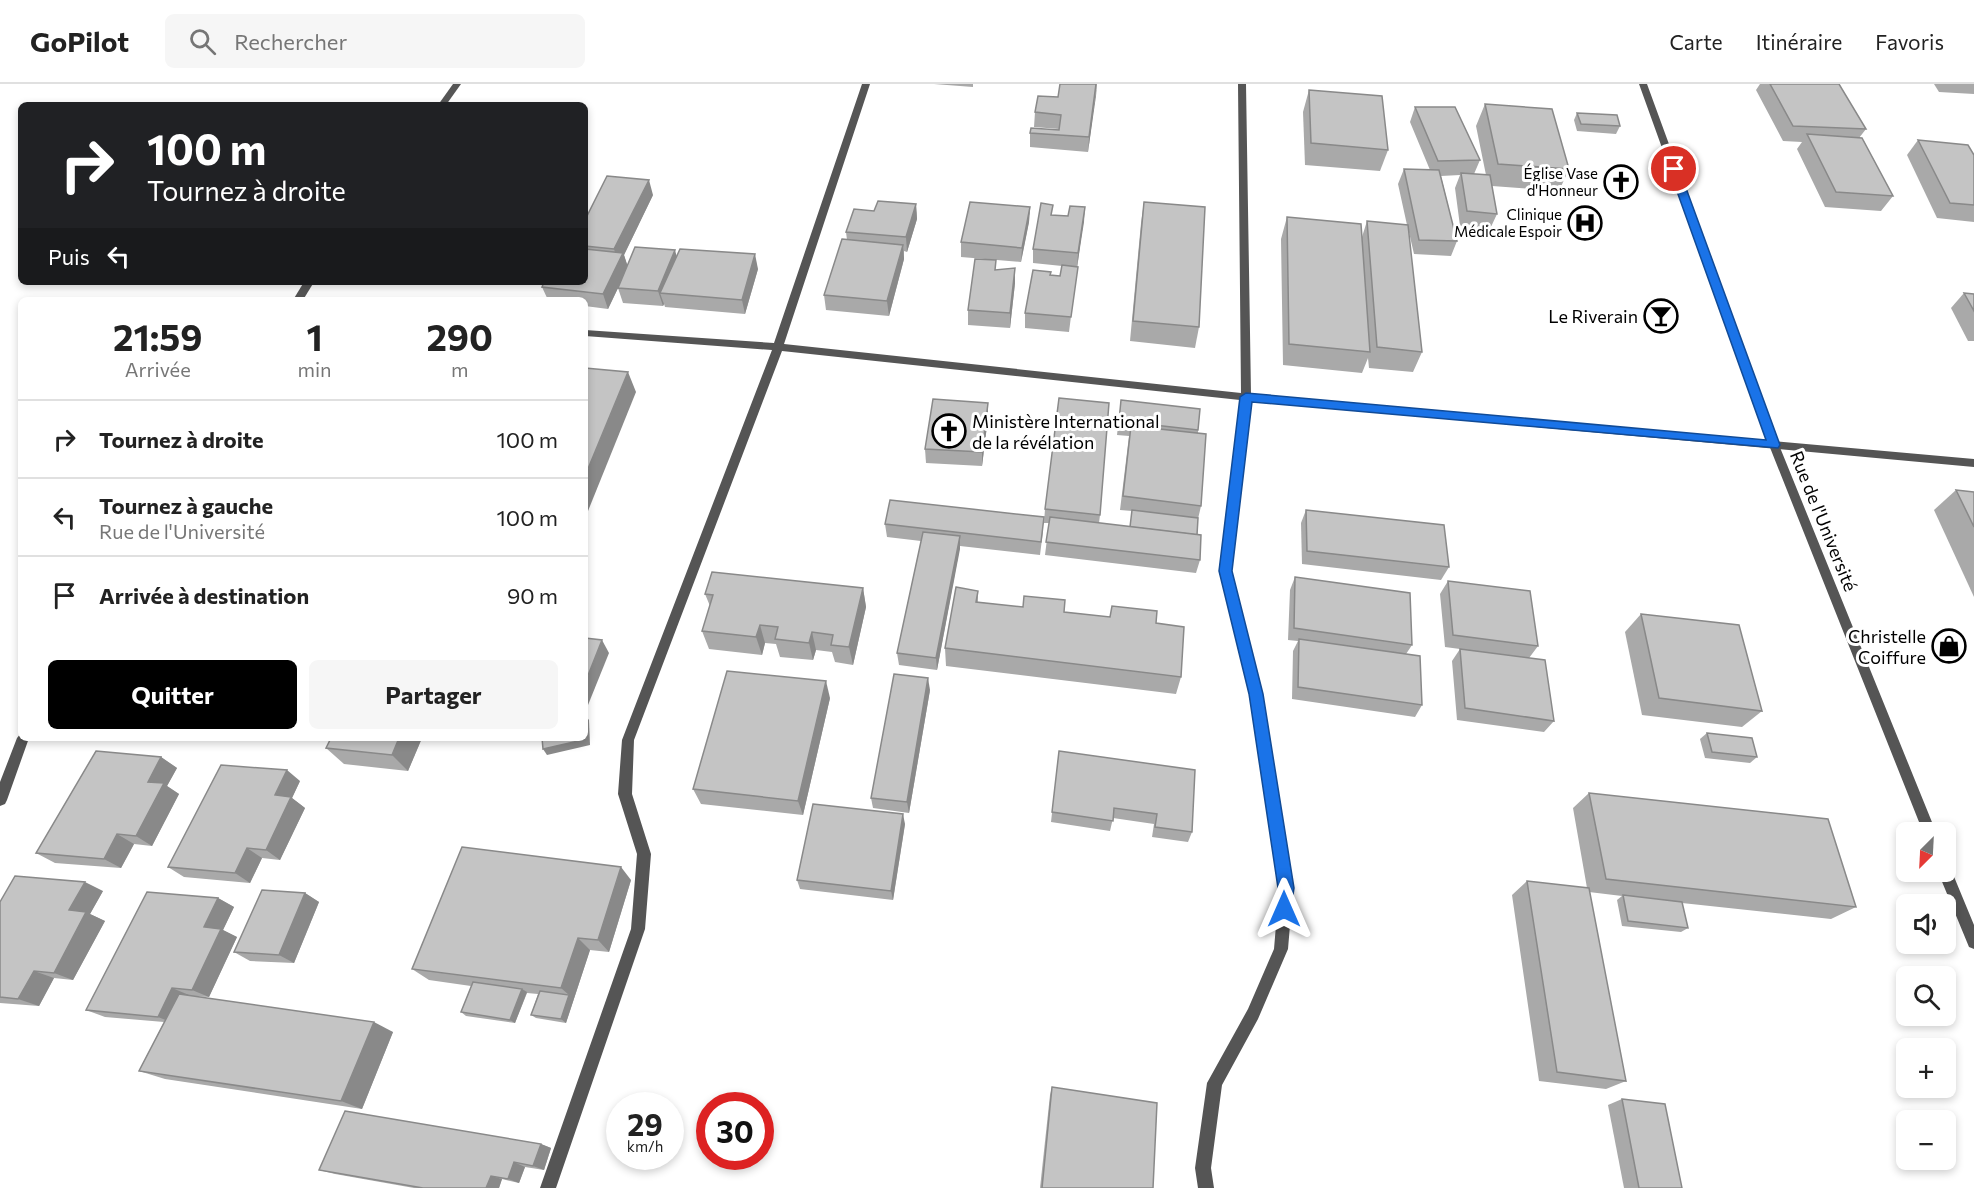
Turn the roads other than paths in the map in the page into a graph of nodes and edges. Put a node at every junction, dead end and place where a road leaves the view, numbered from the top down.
1 (457, 84) edge
2 (866, 84) edge
3 (1242, 84) edge
4 (1643, 84) edge
5 (444, 102) edge
6 (588, 333) edge
7 (778, 347) junction
8 (1246, 397) junction
9 (1774, 445) junction
10 (1974, 463) edge
11 (22, 741) edge
12 (0, 800) edge
13 (1926, 822) edge
14 (1950, 882) edge
15 (1974, 942) edge
16 (548, 1188) edge
17 (1206, 1188) edge

1 - 5 street
2 - 7 street
3 - 8 street
4 - 9 street, Rue de l'Université
6 - 7 street
7 - 8 street
7 - 16 street
8 - 9 street
8 - 17 street
9 - 10 street
9 - 13 street, Rue de l'Université
11 - 12 street
14 - 15 street

